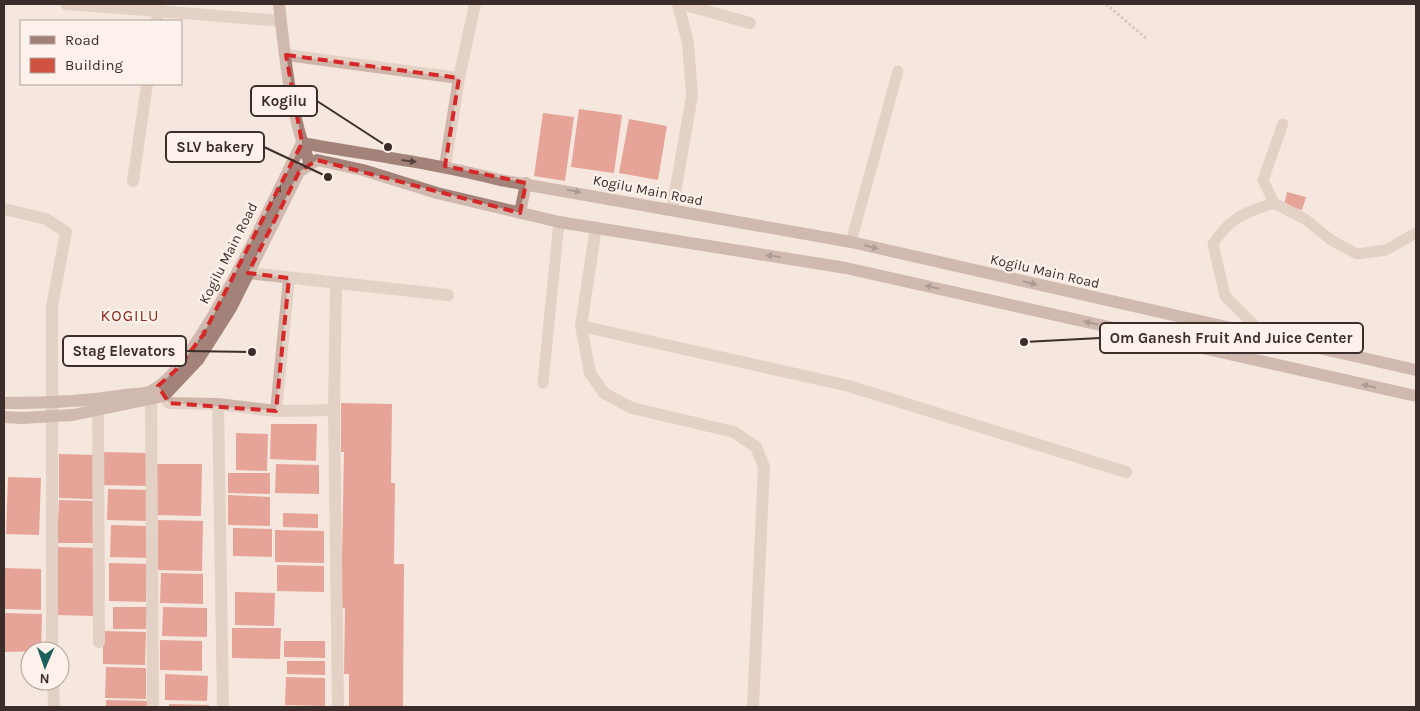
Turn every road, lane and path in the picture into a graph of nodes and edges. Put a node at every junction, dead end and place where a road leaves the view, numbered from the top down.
1 (66, 4) edge
2 (279, 4) edge
3 (475, 4) edge
4 (678, 4) edge
5 (682, 4) edge
6 (1106, 4) edge
7 (158, 12) edge
8 (281, 21) junction
9 (750, 23) dead end
10 (1147, 40) dead end
11 (286, 55) junction
12 (898, 71) dead end
13 (459, 78) junction
14 (147, 85) edge
15 (1283, 124) dead end
16 (302, 144) junction
17 (310, 164) junction
18 (445, 166) junction
19 (133, 181) dead end
20 (526, 183) junction
21 (1274, 203) junction
22 (4, 209) edge
23 (672, 210) junction
24 (520, 213) junction
25 (560, 222) junction
26 (596, 227) junction
27 (1416, 233) edge
28 (851, 242) junction
29 (248, 273) junction
30 (289, 278) junction
31 (336, 283) junction
32 (448, 295) dead end
33 (581, 326) junction
34 (1265, 336) junction
35 (1416, 370) edge
36 (543, 383) dead end
37 (156, 393) junction
38 (1416, 396) edge
39 (4, 402) edge
40 (52, 403) junction
41 (218, 404) junction
42 (98, 405) junction
43 (334, 410) junction
44 (276, 411) junction
45 (52, 416) junction
46 (4, 417) edge
47 (1126, 472) dead end
48 (52, 641) edge
49 (99, 642) dead end
50 (53, 691) edge
51 (54, 707) edge
52 (153, 707) edge
53 (224, 707) edge
54 (338, 707) edge
55 (753, 707) edge

1 - 7 street
2 - 8 main road
3 - 13 street
4 - 23 street
5 - 9 street
6 - 10 path
7 - 8 street
8 - 11 main road
11 - 13 street
11 - 16 main road
12 - 28 lane
13 - 18 street
14 - 19 street
15 - 21 lane
16 - 17 main road
16 -> 18 main road, Kogilu Main Road
37 -> 16 main road, Kogilu Main Road
17 - 24 main road
17 - 29 main road, Kogilu Main Road
18 - 20 main road, Kogilu Main Road
20 -> 23 main road, Kogilu Main Road
20 - 24 main road
21 - 27 lane
21 - 34 lane
22 - 40 street
23 - 28 main road, Kogilu Main Road
24 - 25 main road
25 - 26 main road
25 - 36 lane
26 - 33 street
38 -> 26 main road
28 -> 34 main road, Kogilu Main Road
29 - 30 street
29 - 37 main road, Kogilu Main Road
30 - 31 street
30 - 44 street
31 - 32 street
31 - 43 street
33 - 47 street
33 - 55 street
34 - 35 main road, Kogilu Main Road
37 - 41 street
37 - 42 main road
37 - 52 street
39 - 40 main road
40 - 42 main road
40 - 45 street
41 - 44 street
41 - 53 street
42 - 45 main road
42 - 49 street
43 - 44 street
43 - 54 street
45 - 46 main road
45 - 48 street
50 - 51 street

